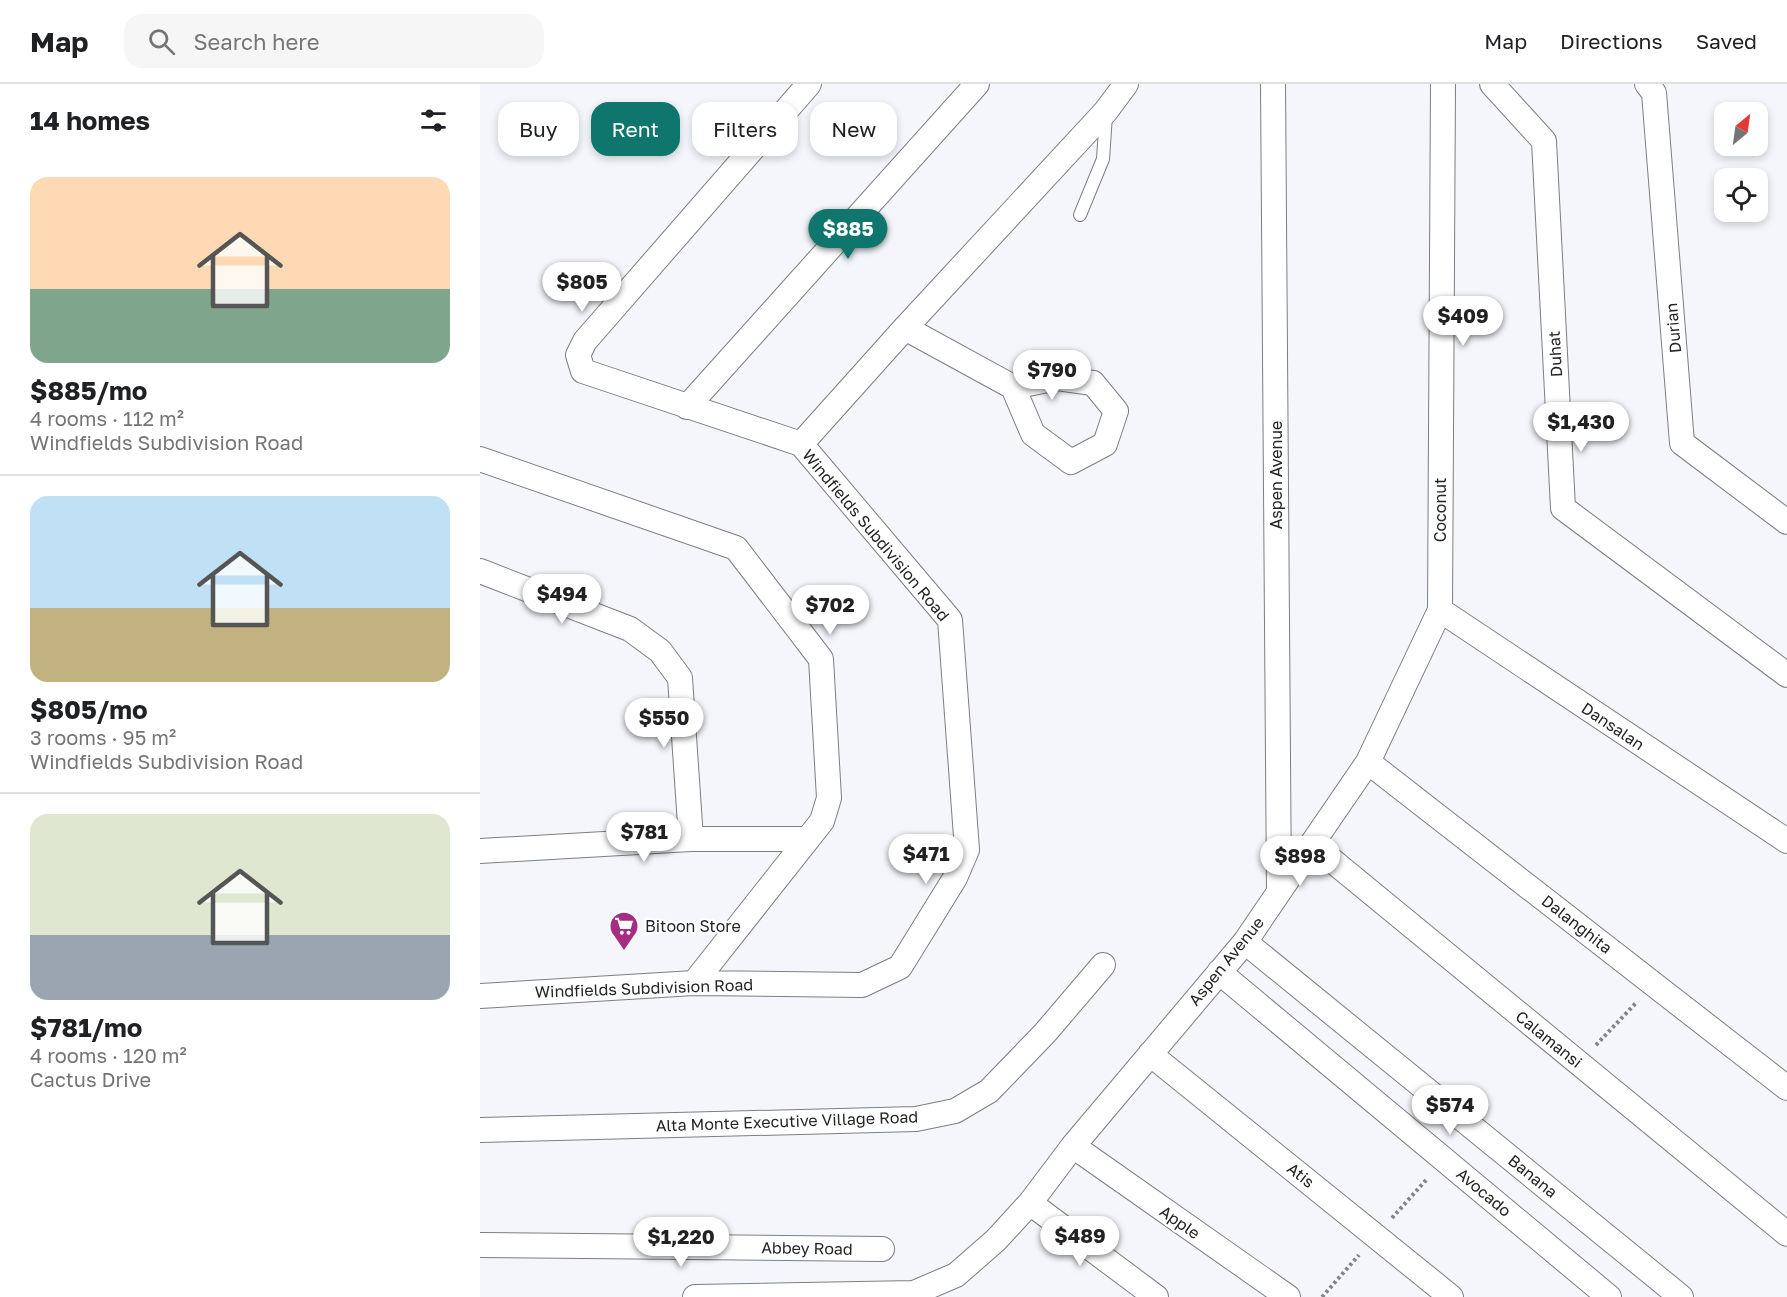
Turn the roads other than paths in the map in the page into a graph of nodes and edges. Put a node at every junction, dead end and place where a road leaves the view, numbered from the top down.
1 (809, 84) edge
2 (977, 84) edge
3 (1126, 84) edge
4 (1273, 84) edge
5 (1443, 84) edge
6 (1492, 84) edge
7 (1647, 84) edge
8 (1106, 111) junction
9 (1080, 215) dead end
10 (905, 328) junction
11 (1013, 387) dead end
12 (687, 407) junction
13 (801, 444) junction
14 (480, 459) edge
15 (1787, 522) edge
16 (480, 571) edge
17 (1440, 610) junction
18 (1787, 675) edge
19 (1368, 762) junction
20 (691, 839) junction
21 (808, 839) junction
22 (1787, 841) edge
23 (1312, 843) junction
24 (480, 851) edge
25 (1279, 892) junction
26 (1245, 942) junction
27 (1103, 965) dead end
28 (1219, 972) junction
29 (694, 983) junction
30 (480, 996) edge
31 (1150, 1054) junction
32 (1787, 1088) edge
33 (480, 1130) edge
34 (1073, 1146) junction
35 (1030, 1203) junction
36 (1787, 1234) edge
37 (480, 1245) edge
38 (882, 1249) dead end
39 (695, 1297) edge
40 (1156, 1297) edge
41 (1288, 1297) edge
42 (1451, 1297) edge
43 (1609, 1297) edge
44 (1681, 1297) edge

1 - 12 street, Windfields Subdivision Road
2 - 12 street
3 - 8 street
4 - 25 street, Aspen Avenue
5 - 17 street, Coconut
6 - 18 street, Duhat
7 - 15 street, Durian
8 - 9 lane
8 - 10 street
10 - 11 street
10 - 13 street
12 - 13 street, Windfields Subdivision Road
13 - 29 street, Windfields Subdivision Road
14 - 21 street
16 - 20 street
17 - 19 street, Coconut
17 - 22 street, Dansalan
19 - 23 street, Coconut
19 - 32 street, Dalanghita
20 - 21 street
20 - 24 street
21 - 29 street
23 - 25 street, Coconut
23 - 36 street, Calamansi
25 - 26 street, Aspen Avenue
26 - 28 street, Aspen Avenue
26 - 44 street, Banana
27 - 33 street, Alta Monte Executive Village Road
28 - 31 street, Aspen Avenue
28 - 43 street, Avocado
29 - 30 street, Windfields Subdivision Road
31 - 34 street, Aspen Avenue
31 - 42 street, Atis
34 - 35 street, Aspen Avenue
34 - 41 street, Apple
35 - 39 street, Aspen Avenue
35 - 40 street
37 - 38 street, Abbey Road

